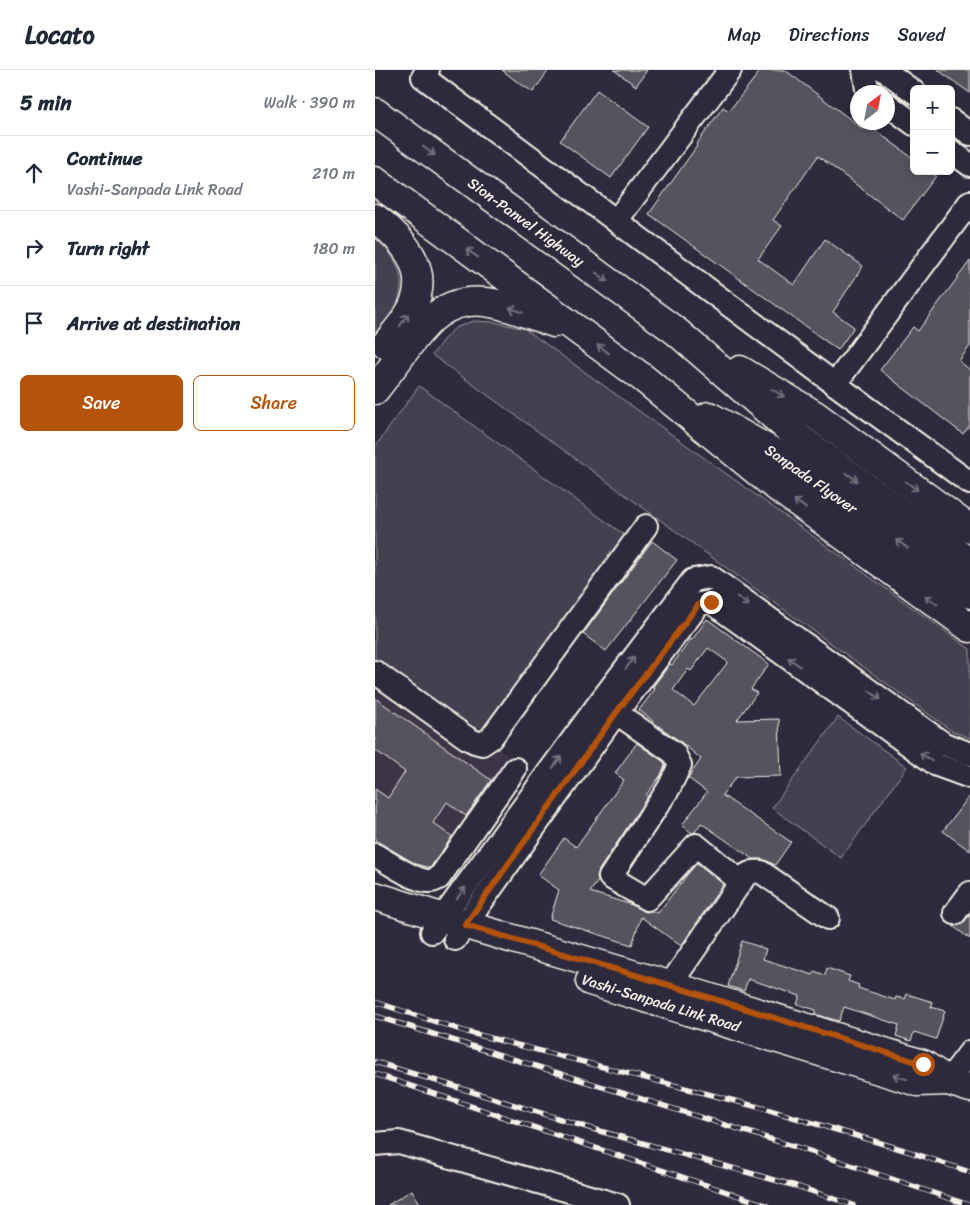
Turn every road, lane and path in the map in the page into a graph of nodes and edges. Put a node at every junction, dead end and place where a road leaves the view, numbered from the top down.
1 (428, 70) edge
2 (730, 70) edge
3 (864, 70) edge
4 (884, 70) edge
5 (866, 85) edge
6 (910, 89) edge
7 (375, 102) edge
8 (895, 110) edge
9 (375, 112) edge
10 (910, 121) edge
11 (955, 123) edge
12 (397, 128) junction
13 (970, 134) edge
14 (955, 154) edge
15 (970, 165) edge
16 (375, 181) edge
17 (970, 202) edge
18 (375, 218) edge
19 (615, 221) junction
20 (579, 332) junction
21 (677, 332) junction
22 (375, 360) edge
23 (643, 378) junction
24 (835, 384) junction
25 (375, 390) edge
26 (792, 448) junction
27 (970, 483) edge
28 (646, 526) dead end
29 (970, 529) edge
30 (970, 563) edge
31 (970, 594) edge
32 (970, 628) edge
33 (375, 672) edge
34 (608, 708) junction
35 (970, 754) edge
36 (515, 769) dead end
37 (970, 777) edge
38 (375, 855) edge
39 (741, 882) junction
40 (970, 893) edge
41 (375, 896) edge
42 (955, 913) dead end
43 (375, 915) edge
44 (828, 918) dead end
45 (449, 928) junction
46 (664, 994) junction
47 (970, 1052) edge
48 (959, 1085) edge
49 (375, 1144) edge
50 (617, 1205) edge

1 - 19 street
2 - 19 street
3 - 5 street
4 - 6 street
7 - 12 main road
8 - 10 street
9 - 12 main road, Sion-Panvel Highway
11 - 13 street
12 -> 21 main road, Sion-Panvel Highway
14 - 15 street
20 -> 16 main road
17 - 24 street
22 -> 18 main road
19 - 24 street
23 -> 20 main road
20 -> 25 main road
21 - 26 main road, Sanpada Flyover
21 -> 29 main road
23 - 26 main road, Sanpada Flyover
32 -> 23 main road
24 - 27 street
26 -> 30 main road, Sanpada Flyover
31 -> 26 main road, Sanpada Flyover
28 - 33 street
34 -> 35 street
37 -> 34 street
34 - 39 street
34 - 45 street
36 - 38 street
39 - 44 street
39 - 46 street
40 - 42 street
41 - 45 main road, Vashi-Sanpada Link Road
43 - 45 main road, Vashi-Sanpada Link Road
45 - 46 main road, Vashi-Sanpada Link Road
46 - 48 main road, Vashi-Sanpada Link Road
47 - 48 street
49 - 50 street

